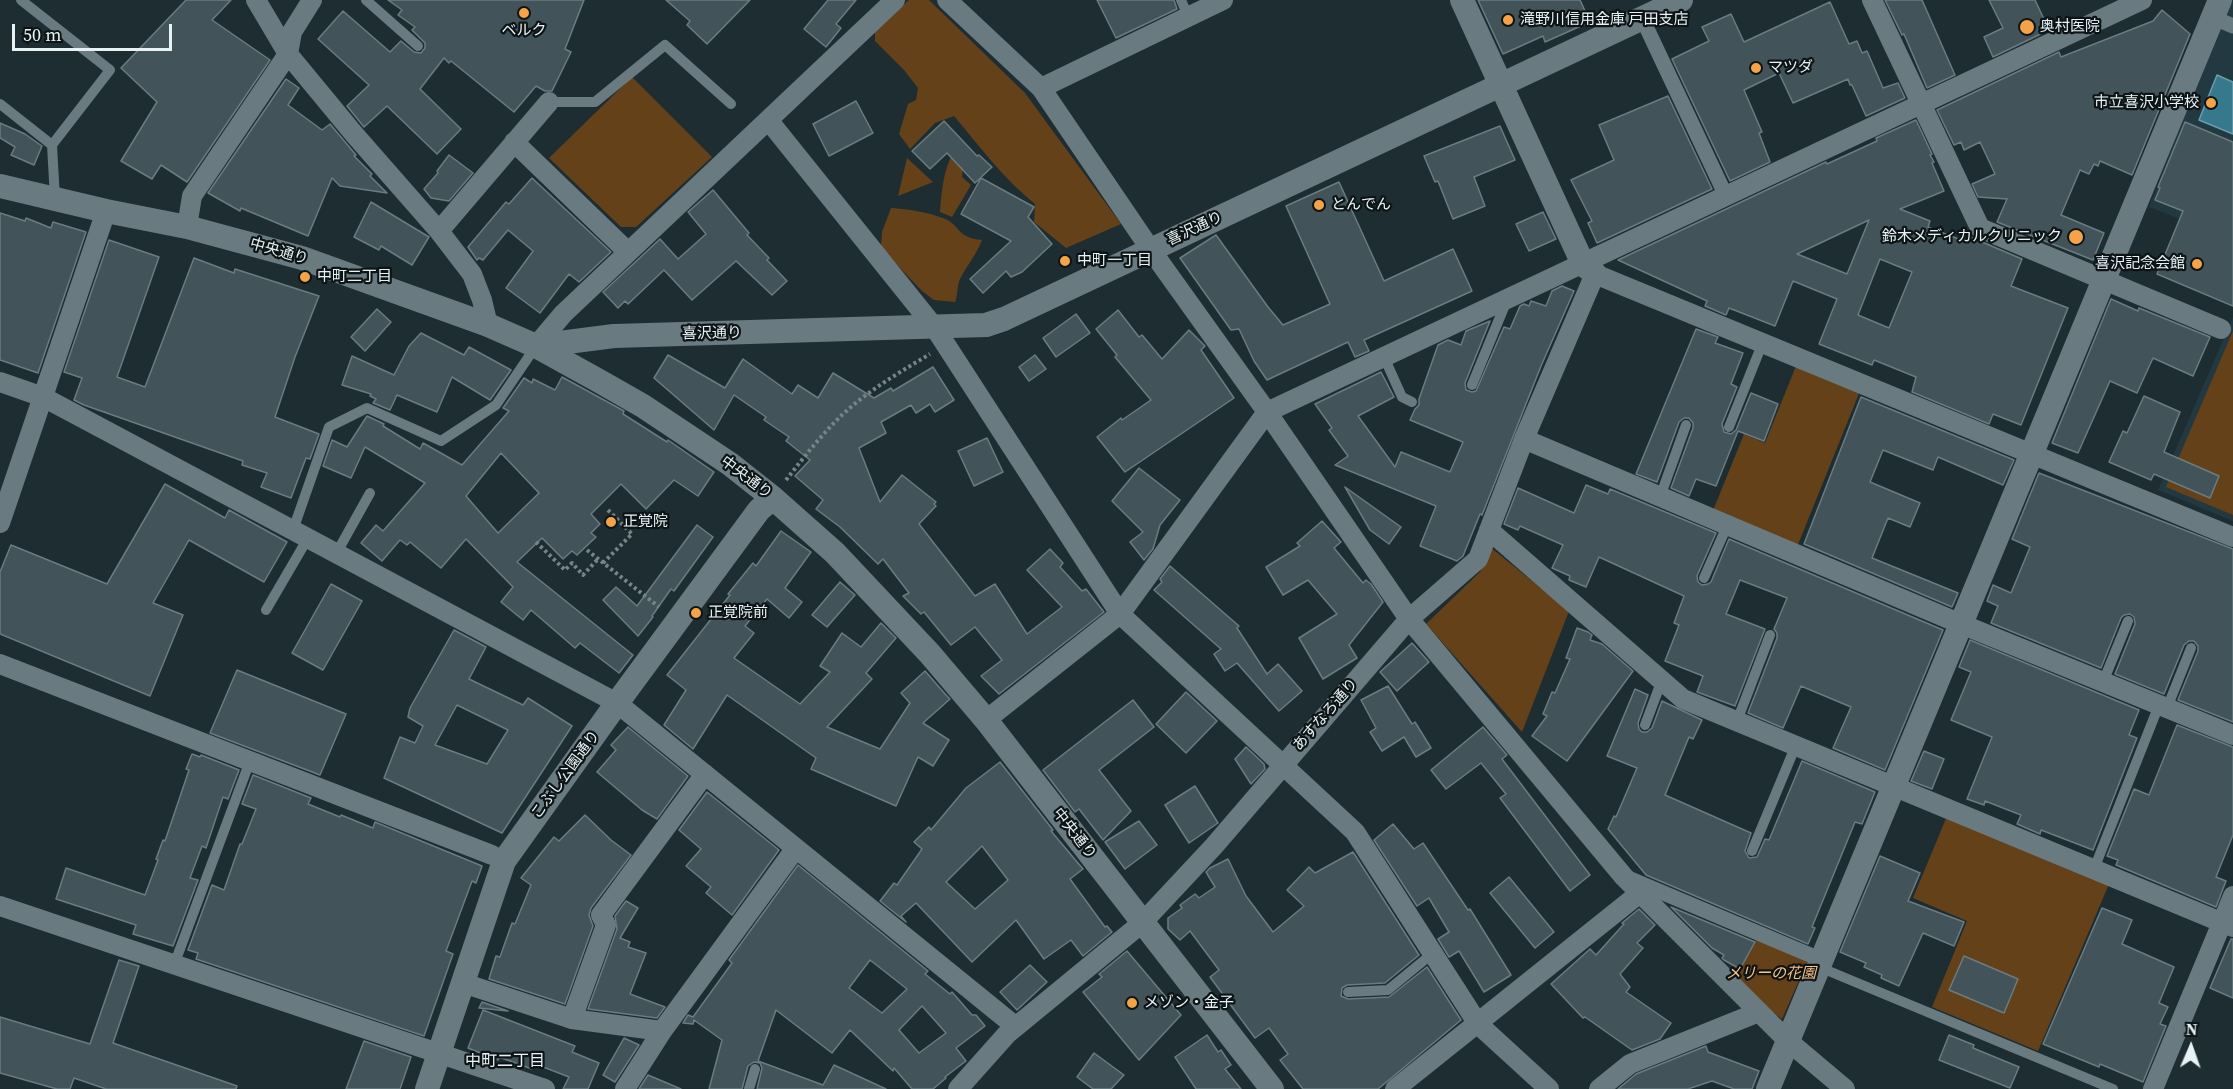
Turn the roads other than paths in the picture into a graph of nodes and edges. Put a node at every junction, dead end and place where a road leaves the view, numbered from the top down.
1 (21, 0) edge
2 (256, 0) edge
3 (312, 0) edge
4 (366, 0) edge
5 (895, 0) edge
6 (947, 0) edge
7 (1222, 0) edge
8 (1462, 0) edge
9 (1681, 0) edge
10 (1872, 0) edge
11 (2142, 0) edge
12 (1184, 8) edge
13 (2222, 14) edge
14 (1642, 18) junction
15 (418, 46) dead end
16 (288, 54) junction
17 (1502, 83) junction
18 (1041, 88) junction
19 (549, 102) joint
20 (0, 104) edge
21 (730, 104) dead end
22 (1922, 104) junction
23 (769, 121) junction
24 (514, 142) junction
25 (52, 145) junction
26 (0, 186) edge
27 (1725, 196) junction
28 (55, 200) junction
29 (106, 211) junction
30 (186, 227) junction
31 (439, 231) junction
32 (1151, 250) junction
33 (628, 252) junction
34 (1589, 269) junction
35 (2104, 280) junction
36 (1509, 298) junction
37 (488, 325) junction
38 (2221, 329) dead end
39 (941, 336) junction
40 (1763, 342) junction
41 (536, 346) junction
42 (1384, 357) junction
43 (0, 382) edge
44 (1472, 386) dead end
45 (43, 397) junction
46 (1412, 402) dead end
47 (1267, 412) junction
48 (1686, 425) dead end
49 (1729, 427) dead end
50 (1524, 439) junction
51 (2032, 455) junction
52 (370, 493) dead end
53 (1660, 497) junction
54 (773, 498) junction
55 (0, 523) edge
56 (1726, 526) junction
57 (1489, 530) junction
58 (300, 534) junction
59 (2233, 537) edge
60 (336, 554) junction
61 (1704, 578) dead end
62 (266, 610) dead end
63 (1120, 614) junction
64 (1409, 619) junction
65 (2128, 621) dead end
66 (1961, 624) junction
67 (1770, 635) dead end
68 (2192, 648) dead end
69 (0, 664) edge
70 (1662, 680) junction
71 (2103, 682) junction
72 (617, 703) junction
73 (2163, 707) junction
74 (986, 720) junction
75 (1737, 721) junction
76 (1645, 725) dead end
77 (2233, 735) edge
78 (1796, 745) junction
79 (250, 761) junction
80 (1283, 764) junction
81 (705, 774) junction
82 (1894, 786) junction
83 (796, 848) junction
84 (1752, 851) dead end
85 (492, 855) dead end
86 (2094, 869) junction
87 (1624, 877) junction
88 (1640, 893) junction
89 (2233, 896) edge
90 (0, 906) edge
91 (1142, 923) junction
92 (2228, 924) edge
93 (1433, 953) junction
94 (1820, 964) junction
95 (174, 965) junction
96 (463, 984) junction
97 (1348, 992) dead end
98 (1759, 1012) junction
99 (572, 1019) junction
100 (1478, 1024) junction
101 (1015, 1026) junction
102 (662, 1031) junction
103 (1788, 1041) junction
104 (439, 1055) junction
105 (755, 1069) dead end
106 (427, 1089) edge
107 (545, 1089) edge
108 (625, 1089) edge
109 (749, 1089) edge
110 (958, 1089) edge
111 (1272, 1089) edge
112 (1395, 1089) edge
113 (1549, 1089) edge
114 (1599, 1089) edge
115 (1768, 1089) edge
116 (1845, 1089) edge
117 (2113, 1089) edge
118 (2153, 1089) edge

1 - 25 lane
2 - 16 street
3 - 16 street
4 - 15 lane
5 - 23 street
6 - 18 street
7 - 12 street
8 - 17 street
9 - 14 street, 喜沢通り
10 - 22 street
11 - 22 street
12 - 18 street
13 - 35 street
14 - 17 street, 喜沢通り
14 - 27 street
16 - 30 street
16 - 31 street
17 - 32 street, 喜沢通り
17 - 34 street
18 - 32 street
19 - 21 lane
19 - 24 street
20 - 25 lane
22 - 27 street
22 - 35 street
23 - 33 street
23 - 39 street
24 - 31 street
24 - 33 street
25 - 28 lane
26 - 28 street, 中央通り
27 - 34 street
28 - 29 street, 中央通り
29 - 30 street, 中央通り
29 - 45 street
30 - 37 street, 中央通り
31 - 37 street
32 - 39 street, 喜沢通り
32 - 47 street
33 - 41 street
34 - 36 street
34 - 40 street
34 - 50 street, あすなろ通り
35 - 38 street
35 - 51 street
36 - 42 street
36 - 44 lane
37 - 41 street, 中央通り
39 - 41 street, 喜沢通り
39 - 63 street
40 - 49 lane
40 - 51 street
41 - 54 street, 中央通り
41 - 58 lane
42 - 46 lane
42 - 47 street
43 - 45 street
45 - 55 street
45 - 58 street
47 - 63 street
47 - 64 street
48 - 53 lane
50 - 53 street
50 - 57 street, あすなろ通り
51 - 59 street
51 - 66 street
52 - 60 lane
53 - 56 street
54 - 72 street, こぶし公園通り
54 - 74 street, 中央通り
56 - 61 lane
56 - 66 street
57 - 64 street, あすなろ通り
57 - 70 street
58 - 60 street
58 - 62 lane
60 - 72 street
63 - 74 street
63 - 80 street
64 - 80 street, あすなろ通り
64 - 87 street
65 - 71 lane
66 - 71 street
66 - 82 street
67 - 75 lane
68 - 73 lane
69 - 79 street
70 - 75 street
70 - 76 lane
71 - 73 street
72 - 81 street
72 - 96 street, こぶし公園通り
73 - 77 street
73 - 86 lane
74 - 91 street, 中央通り
75 - 78 street
78 - 82 street
78 - 84 lane
79 - 85 street
79 - 95 lane
80 - 91 street, あすなろ通り
80 - 93 street
81 - 83 street
81 - 99 street
82 - 86 street
82 - 94 street
83 - 101 street
83 - 102 street
86 - 92 street
87 - 88 street
87 - 94 street
88 - 98 street
88 - 100 street
89 - 92 street
90 - 95 street
91 - 101 street, あすなろ通り
91 - 111 street, 中央通り
92 - 118 street
93 - 97 lane
93 - 100 street
94 - 103 street
94 - 117 lane
95 - 104 street
96 - 99 street
96 - 104 street, こぶし公園通り
98 - 103 street
98 - 114 street
99 - 102 street
100 - 112 street
100 - 113 street
101 - 110 street, あすなろ通り
102 - 108 street
103 - 115 street
103 - 116 street
104 - 106 street, こぶし公園通り
104 - 107 street
105 - 109 lane

